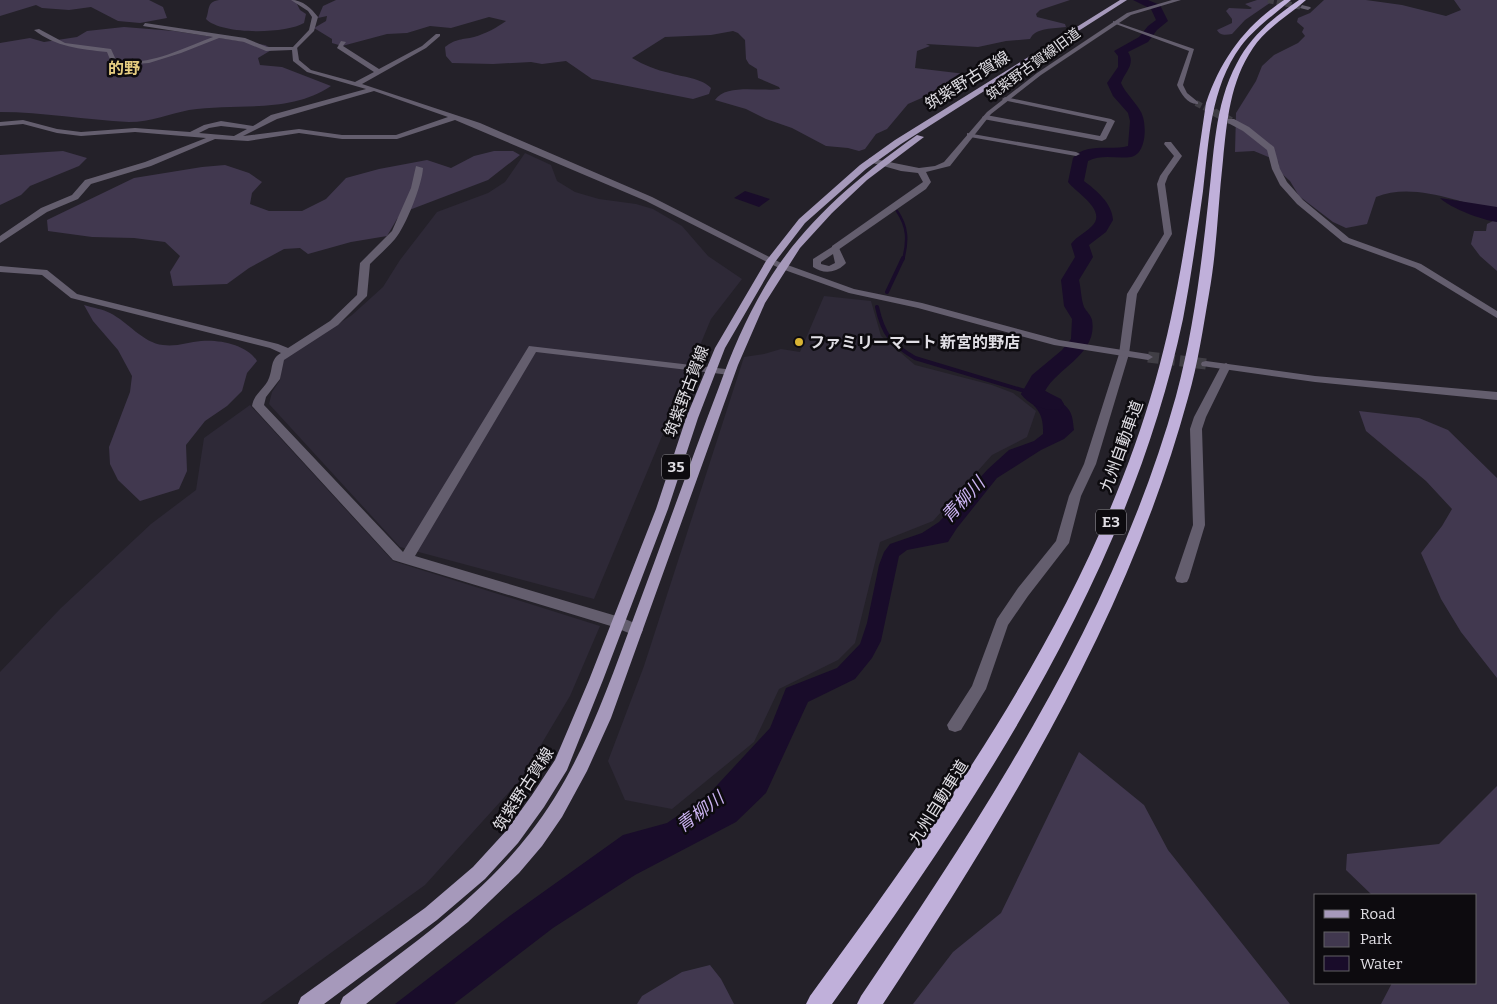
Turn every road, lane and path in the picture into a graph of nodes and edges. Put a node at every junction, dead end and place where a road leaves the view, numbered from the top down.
1 (294, 0) edge
2 (1124, 0) edge
3 (1133, 0) edge
4 (1178, 0) edge
5 (1288, 0) edge
6 (1304, 5) edge
7 (1115, 22) junction
8 (145, 25) dead end
9 (37, 30) dead end
10 (438, 35) dead end
11 (219, 37) junction
12 (343, 42) dead end
13 (295, 48) junction
14 (378, 72) junction
15 (356, 84) junction
16 (374, 89) junction
17 (1005, 99) junction
18 (1196, 103) tunnel mouth
19 (986, 116) junction
20 (456, 117) junction
21 (1231, 121) tunnel mouth
22 (0, 124) edge
23 (254, 128) junction
24 (190, 135) junction
25 (970, 135) junction
26 (217, 136) junction
27 (235, 138) junction
28 (1168, 144) dead end
29 (1076, 154) dead end
30 (878, 162) junction
31 (419, 168) dead end
32 (921, 171) junction
33 (0, 240) edge
34 (835, 248) dead end
35 (776, 264) junction
36 (0, 269) edge
37 (1497, 315) edge
38 (287, 352) junction
39 (1124, 354) junction
40 (1148, 357) tunnel mouth
41 (1206, 364) tunnel mouth
42 (1226, 366) junction
43 (710, 368) junction
44 (730, 372) junction
45 (1497, 396) edge
46 (406, 559) junction
47 (1182, 578) dead end
48 (618, 622) junction
49 (636, 630) junction
50 (955, 725) dead end
51 (308, 1004) edge
52 (350, 1004) edge
53 (818, 1004) edge
54 (868, 1004) edge

1 - 13 street
2 - 30 main road, 筑紫野古賀線 / 35
3 - 30 main road, 筑紫野古賀線 / 35
4 - 7 street, 筑紫野古賀線旧道
5 - 53 highway, 九州自動車道 / E3
6 - 54 highway, E3
7 - 17 street, 筑紫野古賀線旧道
7 - 18 street
8 - 11 street
9 - 11 street
10 - 14 street
11 - 13 street
12 - 14 street
13 - 15 street
14 - 15 street
15 - 16 street
16 - 20 street
16 - 23 street
17 - 19 street, 筑紫野古賀線旧道
17 - 19 street
19 - 25 street, 筑紫野古賀線旧道
20 - 27 street
20 - 35 street
21 - 37 street
22 - 24 street
23 - 24 street
23 - 27 street
24 - 26 street
25 - 29 street
25 - 32 street, 筑紫野古賀線旧道
26 - 27 street
26 - 33 street
28 - 39 street
30 - 32 street, 筑紫野古賀線旧道
30 - 35 main road, 筑紫野古賀線 / 35
31 - 38 street
32 - 34 street
35 - 39 street
35 - 43 main road, 筑紫野古賀線 / 35
35 - 44 main road, 筑紫野古賀線 / 35
36 - 38 street
38 - 46 street
39 - 40 street
39 - 50 street
41 - 42 street
42 - 45 street
42 - 47 street
43 - 44 street
43 - 46 street
43 - 48 main road, 筑紫野古賀線 / 35
44 - 49 main road, 筑紫野古賀線 / 35
46 - 48 street
48 - 49 street
48 - 51 main road, 筑紫野古賀線 / 35
49 - 52 main road, 筑紫野古賀線 / 35

